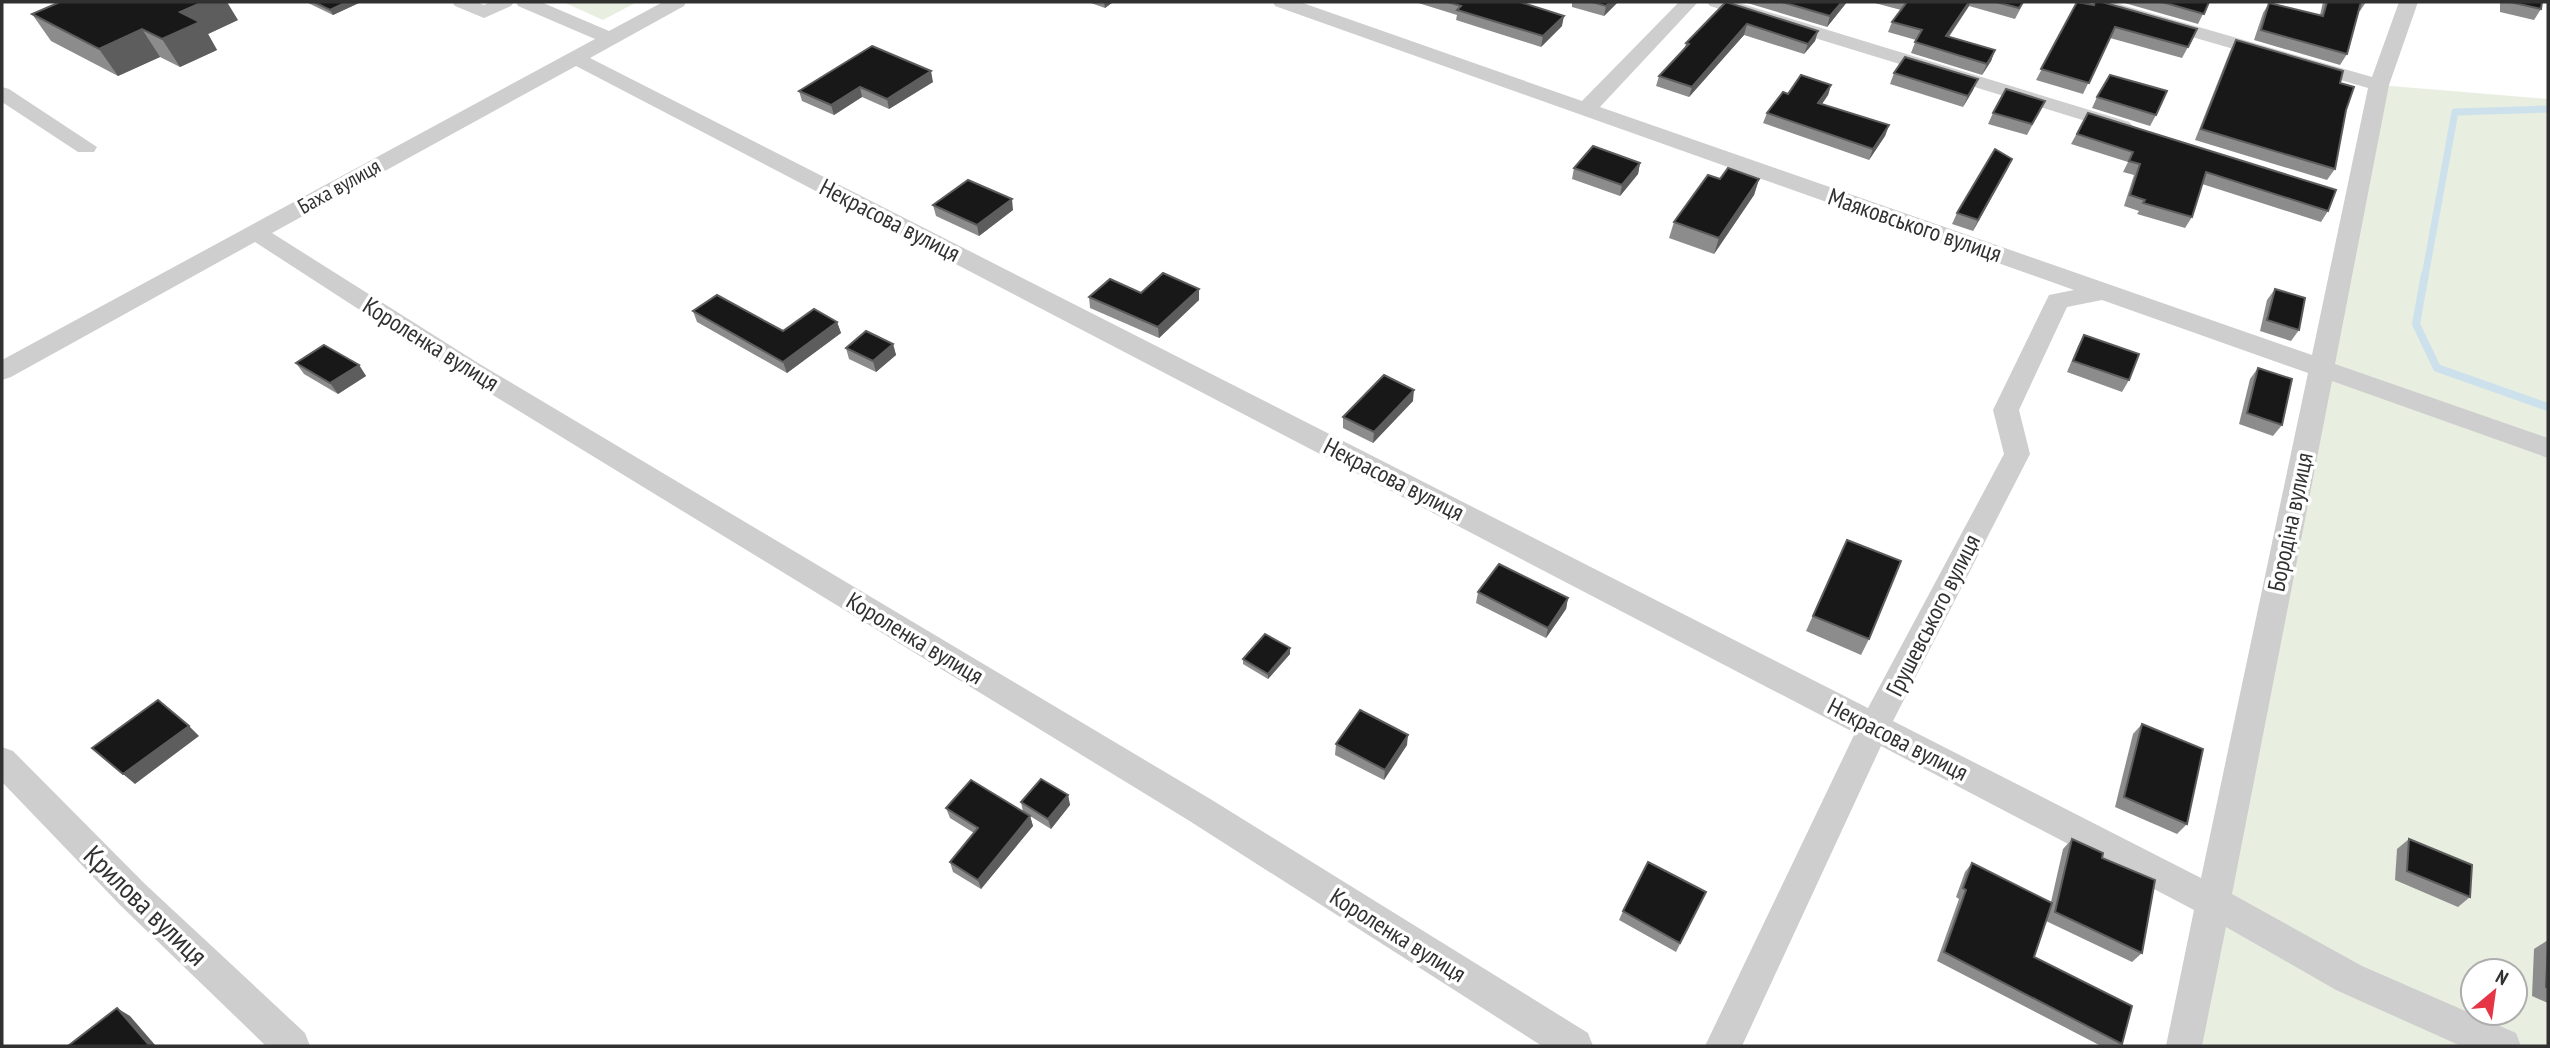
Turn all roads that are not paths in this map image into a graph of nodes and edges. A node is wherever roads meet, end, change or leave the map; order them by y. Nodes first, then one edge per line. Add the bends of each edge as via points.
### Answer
1 (462, 2) edge
2 (504, 2) edge
3 (526, 2) edge
4 (677, 2) edge
5 (1282, 2) edge
6 (1689, 2) edge
7 (1717, 2) edge
8 (2092, 2) edge
9 (2409, 2) edge
10 (609, 38) junction
11 (574, 57) junction
12 (2379, 85) junction
13 (2, 93) edge
14 (1586, 109) junction
15 (2143, 133) edge
16 (86, 147) dead end
17 (2330, 190) edge
18 (2357, 198) junction
19 (255, 232) junction
20 (2105, 292) junction
21 (2322, 370) junction
22 (2, 371) edge
23 (2548, 448) edge
24 (1874, 727) junction
25 (2, 761) edge
26 (2213, 902) junction
27 (292, 1046) edge
28 (1575, 1046) edge
29 (1723, 1046) edge
30 (2185, 1046) edge
31 (2503, 1046) edge

1 - 2 street via 484,12
3 - 10 street
4 - 10 street, Баха вулиця
5 - 14 street, Маяковського вулиця
6 - 14 street
7 - 15 street
8 - 12 street
9 - 12 street, Бородіна вулиця
10 - 11 street, Баха вулиця
11 - 19 street, Баха вулиця
11 - 24 street, Некрасова вулиця
12 - 18 street, Бородіна вулиця
13 - 16 street
14 - 20 street, Маяковського вулиця
17 - 18 street
18 - 21 street, Бородіна вулиця
19 - 22 street, Баха вулиця
19 - 28 street, Короленка вулиця via 469,369 1200,810
20 - 21 street, Маяковського вулиця
20 - 24 street, Грушевського вулиця via 2058,300 2007,410 2017,454
21 - 23 street, Маяковського вулиця
21 - 26 street, Бородіна вулиця
24 - 26 street, Некрасова вулиця
24 - 29 street, Грушевського вулиця
25 - 27 street, Крилова вулиця via 133,895
26 - 30 street, Бородіна вулиця
26 - 31 street, Некрасова вулиця via 2349,978

